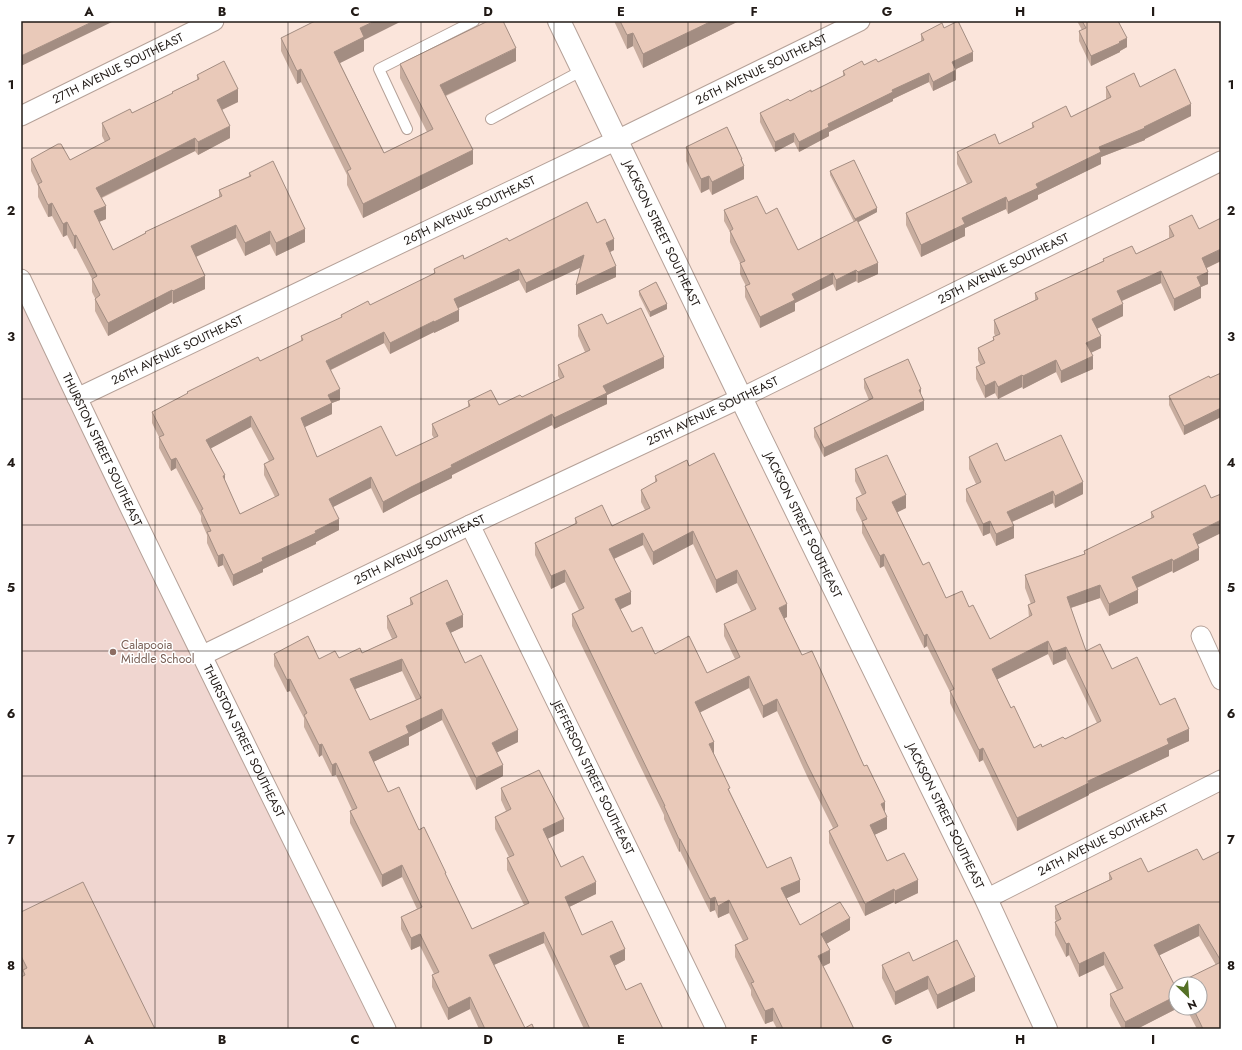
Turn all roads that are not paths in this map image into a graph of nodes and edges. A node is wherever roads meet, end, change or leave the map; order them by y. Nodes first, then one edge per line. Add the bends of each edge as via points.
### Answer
1 (214, 21) edge
2 (474, 21) edge
3 (559, 21) edge
4 (860, 21) edge
5 (583, 70) junction
6 (21, 116) edge
7 (492, 119) dead end
8 (407, 129) dead end
9 (617, 140) junction
10 (1221, 161) edge
11 (21, 279) edge
12 (77, 398) junction
13 (741, 398) junction
14 (470, 525) junction
15 (1201, 636) dead end
16 (201, 656) junction
17 (1221, 680) edge
18 (1221, 780) edge
19 (986, 899) junction
20 (386, 1029) edge
21 (716, 1029) edge
22 (1046, 1029) edge

1 - 6 street, 27TH AVENUE SOUTHEAST
2 - 8 lane via 379,69
3 - 5 street, JACKSON STREET SOUTHEAST
4 - 9 street, 26TH AVENUE SOUTHEAST
5 - 7 lane
5 - 9 street, JACKSON STREET SOUTHEAST
9 - 12 street, 26TH AVENUE SOUTHEAST
9 - 13 street, JACKSON STREET SOUTHEAST
10 - 13 street, 25TH AVENUE SOUTHEAST
11 - 12 street, THURSTON STREET SOUTHEAST
12 - 16 street, THURSTON STREET SOUTHEAST
13 - 14 street, 25TH AVENUE SOUTHEAST
13 - 19 street, JACKSON STREET SOUTHEAST
14 - 16 street, 25TH AVENUE SOUTHEAST
14 - 21 street, JEFFERSON STREET SOUTHEAST
15 - 17 street
16 - 20 street, THURSTON STREET SOUTHEAST
18 - 19 street, 24TH AVENUE SOUTHEAST
19 - 22 street, JACKSON STREET SOUTHEAST

